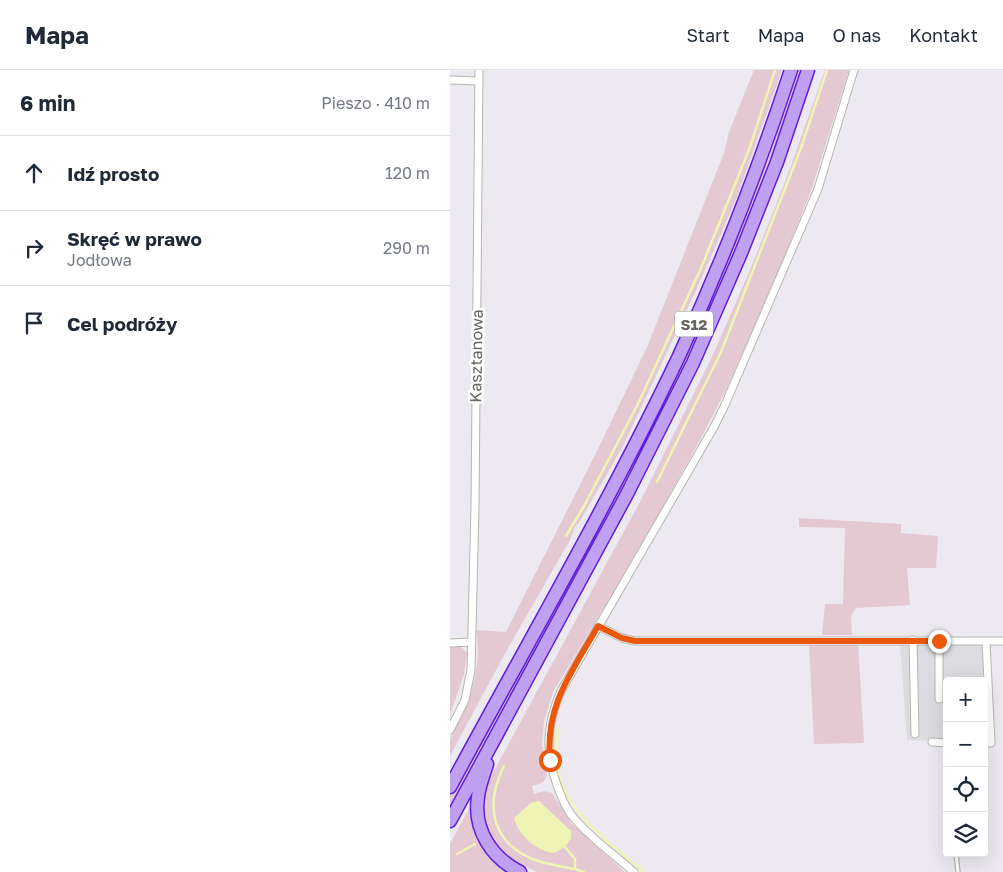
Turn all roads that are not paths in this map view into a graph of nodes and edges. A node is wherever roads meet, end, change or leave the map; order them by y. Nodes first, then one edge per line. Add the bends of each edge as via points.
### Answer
1 (479, 70) edge
2 (791, 70) edge
3 (808, 70) edge
4 (854, 70) edge
5 (450, 80) edge
6 (479, 81) junction
7 (598, 626) junction
8 (913, 640) junction
9 (939, 641) junction
10 (986, 641) junction
11 (1003, 641) edge
12 (472, 642) junction
13 (450, 643) edge
14 (939, 699) dead end
15 (450, 730) edge
16 (915, 734) dead end
17 (494, 740) junction
18 (932, 742) dead end
19 (943, 743) edge
20 (988, 743) edge
21 (450, 785) edge
22 (450, 821) edge
23 (956, 857) edge
24 (520, 872) edge
25 (634, 872) edge
26 (958, 872) edge

1 - 6 street, Kasztanowa
2 - 21 highway, S12 via 742,206 679,356 597,517
3 - 17 highway, S12 via 741,254 693,364
4 - 7 street via 818,189 732,390
5 - 6 street
6 - 12 street, Kasztanowa
7 - 8 street via 635,641
7 - 25 street via 556,703 548,742 550,760 563,802 573,818
8 - 9 street
8 - 16 street
9 - 10 street
9 - 14 street
10 - 11 street
10 - 20 street
12 - 13 street
12 - 15 street, Kasztanowa via 468,690
17 - 22 highway, S12
17 - 24 highway via 478,796 478,819 493,852
18 - 19 street
23 - 26 lane

